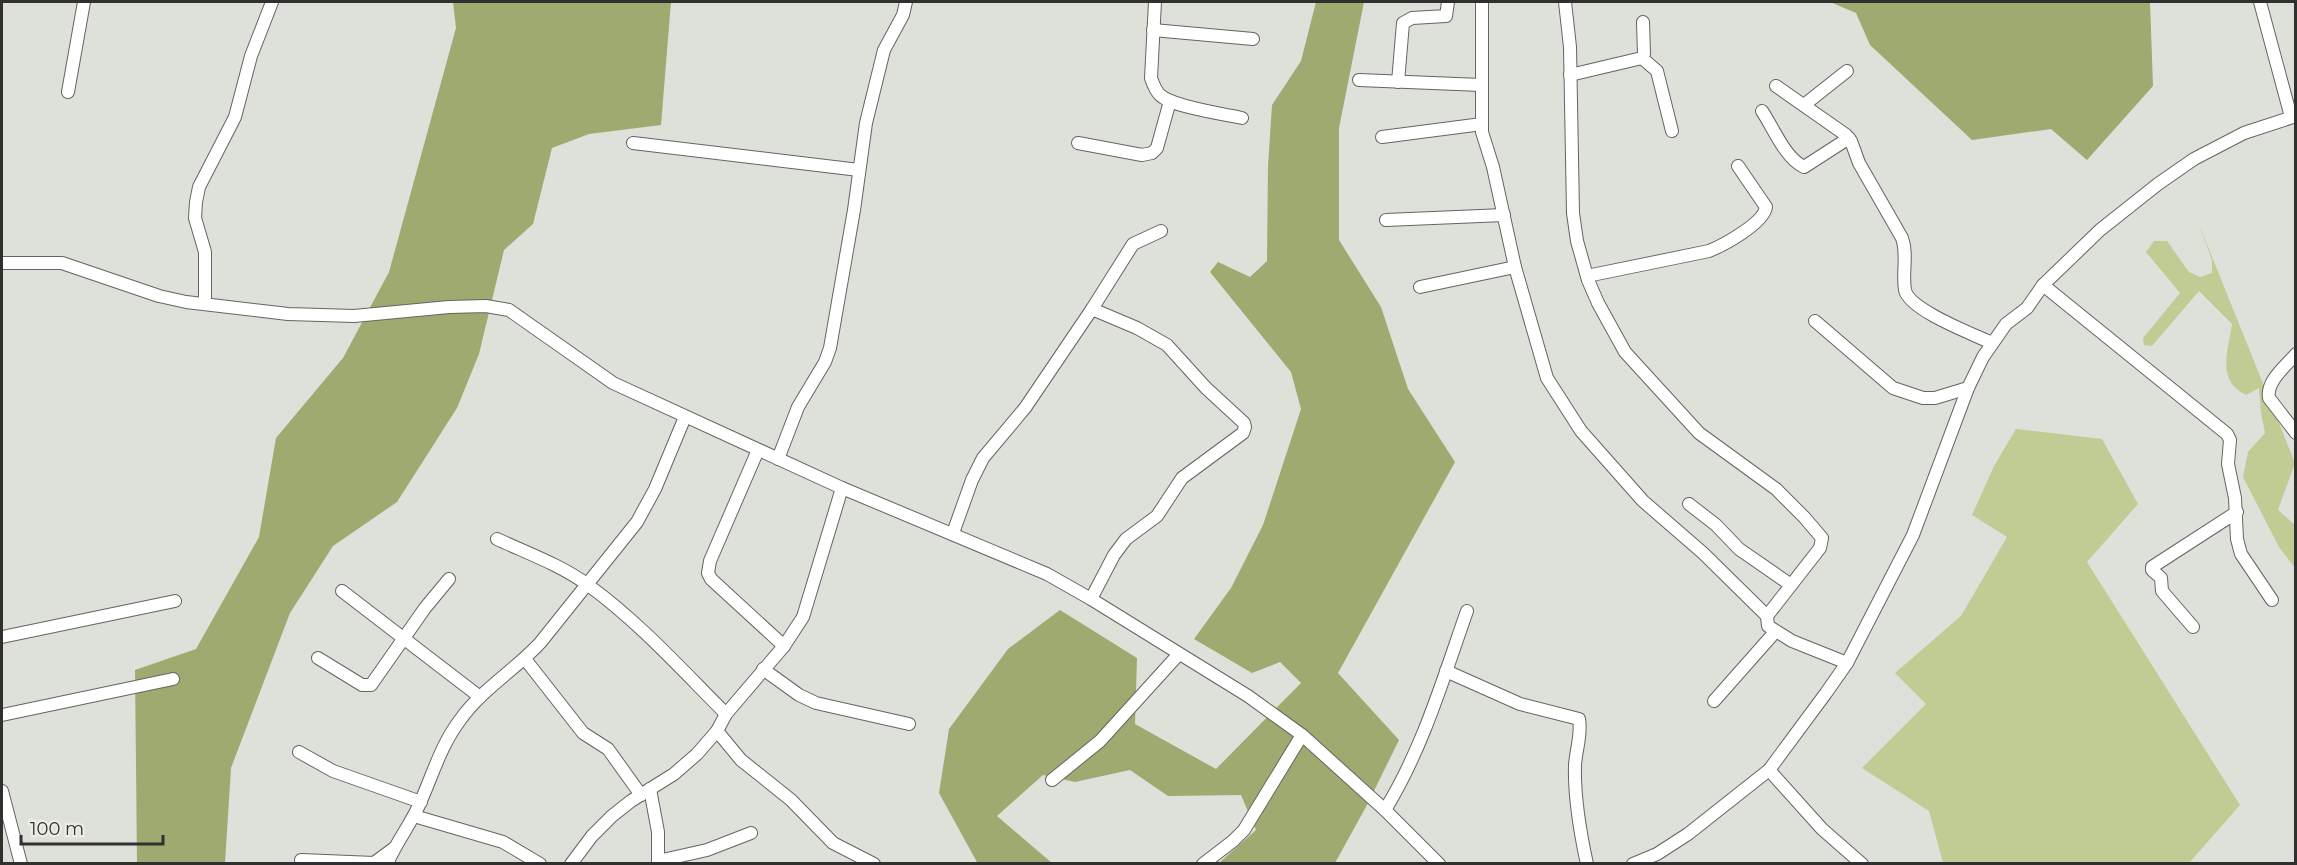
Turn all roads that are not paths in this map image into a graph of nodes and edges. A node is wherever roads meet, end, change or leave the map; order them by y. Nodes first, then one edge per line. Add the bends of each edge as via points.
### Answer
1 (84, 2) edge
2 (272, 2) edge
3 (906, 2) edge
4 (1155, 2) edge
5 (1448, 2) edge
6 (1482, 2) edge
7 (1565, 2) edge
8 (2260, 2) edge
9 (1643, 22) dead end
10 (1153, 30) junction
11 (1253, 39) dead end
12 (1642, 58) junction
13 (1847, 70) dead end
14 (1570, 75) junction
15 (1359, 80) dead end
16 (1398, 82) junction
17 (1481, 85) junction
18 (1776, 86) dead end
19 (68, 93) dead end
20 (1170, 101) junction
21 (1804, 105) junction
22 (1762, 111) dead end
23 (2293, 117) edge
24 (1242, 118) dead end
25 (1482, 124) junction
26 (1672, 131) dead end
27 (1382, 137) dead end
28 (1849, 138) junction
29 (633, 143) dead end
30 (1078, 143) dead end
31 (1738, 166) dead end
32 (859, 170) junction
33 (1504, 215) junction
34 (1386, 220) dead end
35 (1161, 231) dead end
36 (2, 263) edge
37 (1515, 267) junction
38 (1587, 276) junction
39 (2043, 285) junction
40 (1420, 287) dead end
41 (205, 304) junction
42 (1092, 309) junction
43 (1815, 321) dead end
44 (1992, 343) junction
45 (2295, 354) edge
46 (1968, 388) junction
47 (685, 417) junction
48 (2295, 433) edge
49 (758, 450) junction
50 (778, 459) junction
51 (842, 488) junction
52 (1689, 504) dead end
53 (2236, 512) junction
54 (954, 533) junction
55 (497, 539) dead end
56 (449, 579) dead end
57 (586, 584) junction
58 (1791, 585) junction
59 (342, 591) dead end
60 (1091, 599) junction
61 (2272, 600) dead end
62 (174, 601) dead end
63 (1467, 610) dead end
64 (1767, 616) junction
65 (2193, 627) dead end
66 (1775, 632) junction
67 (2, 637) edge
68 (403, 640) junction
69 (784, 646) junction
70 (1178, 655) junction
71 (318, 658) dead end
72 (525, 659) junction
73 (1847, 663) junction
74 (763, 669) junction
75 (1446, 671) junction
76 (173, 680) dead end
77 (480, 697) junction
78 (1714, 701) dead end
79 (726, 714) junction
80 (2, 715) edge
81 (909, 723) dead end
82 (717, 731) junction
83 (1302, 735) junction
84 (299, 752) dead end
85 (1769, 770) junction
86 (1052, 780) dead end
87 (2, 791) edge
88 (646, 792) junction
89 (421, 802) junction
90 (1385, 810) junction
91 (414, 816) junction
92 (5, 818) edge
93 (751, 833) dead end
94 (1842, 847) junction
95 (394, 848) junction
96 (301, 860) dead end
97 (658, 862) edge
98 (21, 864) edge
99 (387, 864) edge
100 (540, 864) edge
101 (572, 864) edge
102 (874, 864) edge
103 (1203, 864) edge
104 (1439, 864) edge
105 (1587, 864) edge
106 (1633, 864) edge
107 (1850, 864) edge
108 (1862, 864) edge

1 - 19 street
2 - 41 street via 251,56 235,117 199,187 195,218 205,252
3 - 32 street via 884,50
4 - 10 street
5 - 16 street via 1446,16 1412,18 1403,23
6 - 17 street
7 - 14 street
8 - 23 street
9 - 12 street
10 - 11 street
10 - 20 street via 1151,78 1154,88
12 - 14 street
12 - 26 street via 1657,71
13 - 21 street
14 - 38 street via 1573,213
15 - 16 street
16 - 17 street
17 - 25 street
18 - 21 street
20 - 24 street
20 - 30 street via 1157,148 1152,153 1142,155
21 - 28 street
22 - 28 street via 1790,155 1804,166
23 - 39 street via 2244,133 2194,159 2100,230
25 - 27 street
25 - 33 street
28 - 44 street via 1858,163 1902,238 1907,296 1942,319
29 - 32 street
31 - 38 street via 1766,207 1753,225 1709,251
32 - 50 street via 830,348 798,407
33 - 34 street
33 - 37 street
35 - 42 street via 1133,244
36 - 41 street via 62,263 133,289
37 - 40 street
37 - 64 street via 1547,378 1581,431 1643,501 1703,552
38 - 58 street via 1609,325 1633,362 1699,433 1776,489 1822,538 1820,548
39 - 44 street
39 - 53 street via 2227,434
41 - 47 street via 336,316 498,307 509,310 613,383
42 - 54 street via 1025,408 983,458
42 - 60 street via 1167,345 1245,427 1243,433 1182,478 1157,516 1126,539
43 - 46 street via 1893,388 1935,398
44 - 46 street
45 - 48 street via 2268,392
46 - 73 street via 1913,535
47 - 49 street
47 - 57 street via 637,522
49 - 50 street
49 - 69 street via 708,573
50 - 51 street
51 - 54 street
51 - 69 street via 803,617
52 - 58 street via 1739,549
53 - 61 street via 2241,554
53 - 65 street via 2152,567 2161,578 2162,591
54 - 60 street via 1047,574
55 - 57 street
56 - 68 street
57 - 72 street
57 - 79 street via 639,627
58 - 64 street
59 - 68 street
60 - 70 street
62 - 67 street
63 - 75 street
64 - 66 street via 1768,626
66 - 73 street
66 - 78 street
68 - 71 street via 371,685 362,685
68 - 77 street
69 - 74 street
70 - 83 street via 1248,696
70 - 86 street via 1100,741
72 - 77 street
72 - 88 street via 583,733 608,749
73 - 85 street
74 - 79 street
74 - 81 street via 816,703
75 - 90 street via 1418,750
75 - 105 street via 1520,704 1579,719 1575,766 1580,832
76 - 80 street
77 - 89 street via 443,746
79 - 82 street
82 - 88 street via 674,774
82 - 102 street via 741,760 791,800 833,843
83 - 90 street
83 - 103 street via 1244,830
84 - 89 street via 333,771
85 - 94 street
85 - 106 street via 1688,834
87 - 92 street
88 - 97 street via 658,831
88 - 101 street via 612,816
89 - 91 street
90 - 104 street
91 - 95 street
91 - 100 street via 503,842
92 - 98 street
93 - 97 street via 707,850
94 - 107 street
94 - 108 street
95 - 96 street via 374,863
95 - 99 street

